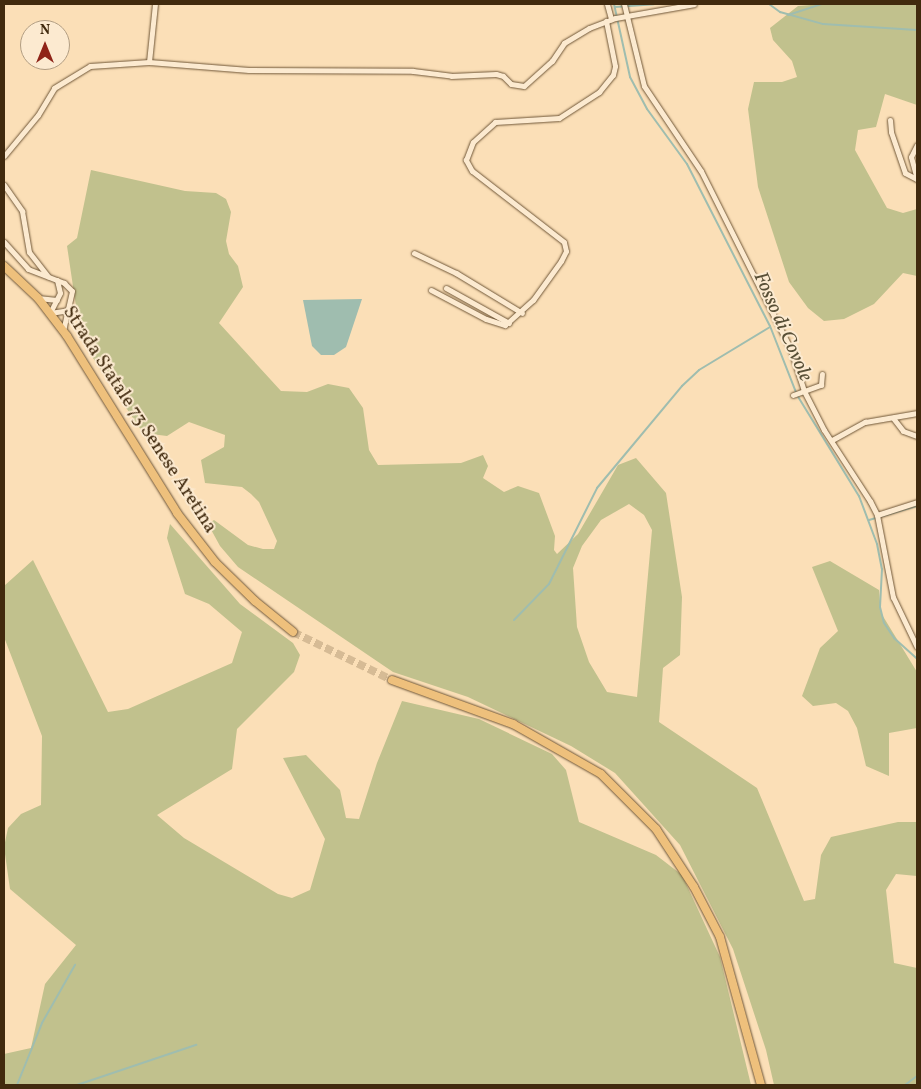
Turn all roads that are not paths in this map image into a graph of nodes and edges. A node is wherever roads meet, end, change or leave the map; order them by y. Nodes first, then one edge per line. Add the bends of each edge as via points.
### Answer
1 (156, 4) edge
2 (607, 4) edge
3 (624, 4) edge
4 (694, 4) edge
5 (626, 14) junction
6 (611, 19) junction
7 (149, 62) junction
8 (890, 120) dead end
9 (917, 145) edge
10 (4, 156) edge
11 (917, 179) edge
12 (4, 184) edge
13 (4, 242) edge
14 (414, 253) dead end
15 (4, 266) edge
16 (48, 276) junction
17 (57, 280) junction
18 (446, 288) dead end
19 (431, 290) dead end
20 (38, 298) junction
21 (57, 300) junction
22 (68, 310) junction
23 (522, 313) junction
24 (50, 314) junction
25 (509, 323) junction
26 (64, 332) junction
27 (822, 374) dead end
28 (802, 392) junction
29 (793, 395) dead end
30 (917, 413) edge
31 (894, 418) junction
32 (917, 436) edge
33 (832, 440) junction
34 (917, 502) edge
35 (877, 515) junction
36 (293, 632) tunnel mouth
37 (917, 646) edge
38 (392, 680) tunnel mouth
39 (761, 1085) edge

1 - 7 street
2 - 6 street
3 - 5 street
4 - 5 street
5 - 6 street
5 - 28 street via 644,86 701,171 791,350
6 - 7 street via 564,43 552,61 524,86 511,84 496,74 451,76 413,71 249,70
6 - 23 street via 614,75 599,92 559,118 495,122 473,142 468,152 466,160 472,171 564,242 566,251 562,262
7 - 10 street via 90,66 68,78 54,88 38,115
8 - 11 street via 905,173
9 - 11 street via 911,157
12 - 16 street via 22,211 29,252
13 - 16 street via 28,269
14 - 23 street via 456,273
15 - 20 main road, Strada Statale 73 Senese Aretina
16 - 17 street
17 - 21 street via 60,287
17 - 22 street via 72,291
18 - 25 street
19 - 25 street via 486,319 505,325
20 - 21 street
20 - 24 main road, Strada Statale 73 Senese Aretina
21 - 24 street
22 - 24 street
22 - 26 street
23 - 25 street
24 - 26 main road, Strada Statale 73 Senese Aretina
26 - 36 main road, Strada Statale 73 Senese Aretina via 177,513 215,562 255,602
27 - 28 street via 821,385
28 - 29 street
28 - 33 street
30 - 31 street
31 - 32 street via 903,431
31 - 33 street via 865,422
33 - 35 street via 865,490
34 - 35 street
35 - 37 street via 895,604
38 - 39 main road via 513,724 600,774 656,829 694,887 720,937

